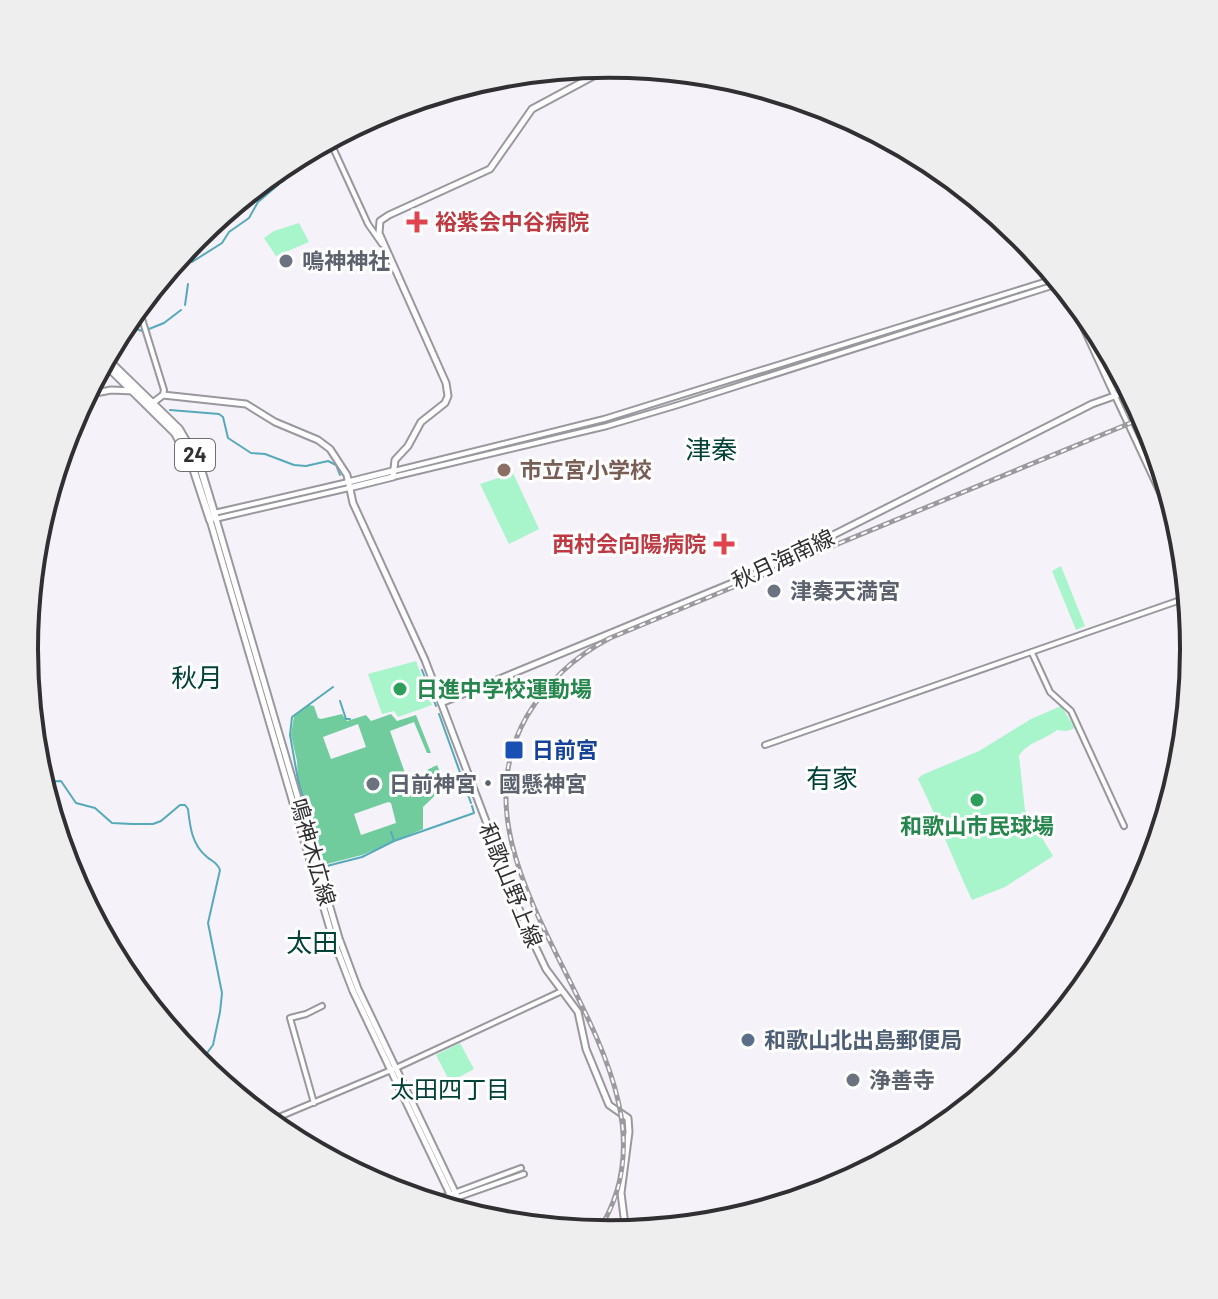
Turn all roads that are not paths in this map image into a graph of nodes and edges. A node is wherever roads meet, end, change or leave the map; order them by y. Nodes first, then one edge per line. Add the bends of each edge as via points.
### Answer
1 (588, 79) edge
2 (334, 149) edge
3 (382, 218) junction
4 (368, 224) junction
5 (386, 250) junction
6 (1045, 282) edge
7 (1049, 287) edge
8 (143, 320) edge
9 (1098, 355) edge
10 (112, 367) edge
11 (1110, 376) edge
12 (136, 390) junction
13 (99, 392) edge
14 (163, 395) junction
15 (1118, 395) junction
16 (151, 404) junction
17 (1141, 442) edge
18 (1151, 470) edge
19 (392, 474) junction
20 (348, 485) junction
21 (212, 516) junction
22 (1178, 601) edge
23 (1032, 653) junction
24 (441, 703) junction
25 (765, 745) dead end
26 (1124, 826) dead end
27 (562, 991) junction
28 (322, 1006) dead end
29 (394, 1069) junction
30 (314, 1103) junction
31 (281, 1116) edge
32 (522, 1171) dead end
33 (454, 1196) junction
34 (449, 1197) edge
35 (450, 1198) edge
36 (455, 1199) edge
37 (456, 1200) edge
38 (624, 1220) edge

1 - 3 main road via 532,109 490,169
2 - 4 street
3 - 4 street
3 - 5 main road via 377,228
4 - 5 street
5 - 19 main road via 448,396 423,418 395,460
6 - 19 street via 604,419
7 - 19 street via 607,426
8 - 14 street
9 - 15 main road
10 - 12 highway, 24
11 - 15 main road
12 - 13 main road
12 - 16 highway, 24
14 - 16 main road
14 - 20 main road, 和歌山野上線 via 246,404 325,444 347,475
15 - 17 street
15 - 18 street
15 - 24 main road, 秋月海南線 via 764,570
16 - 21 highway, 24 via 191,447
19 - 20 main road
20 - 21 street
20 - 24 main road, 和歌山野上線
21 - 29 main road, 鳴神木広線 via 339,938
22 - 23 street
23 - 25 street
23 - 26 street via 1050,692 1071,711
24 - 27 main road, 和歌山野上線 via 526,927
27 - 29 street
27 - 38 main road, 和歌山野上線 via 581,1017 586,1049 609,1105 629,1122 621,1193
28 - 30 street via 290,1018
29 - 30 street
29 - 33 main road, 鳴神木広線
30 - 31 street
32 - 33 street
33 - 34 street
33 - 35 street
33 - 36 main road, 鳴神木広線
33 - 37 main road, 鳴神木広線

